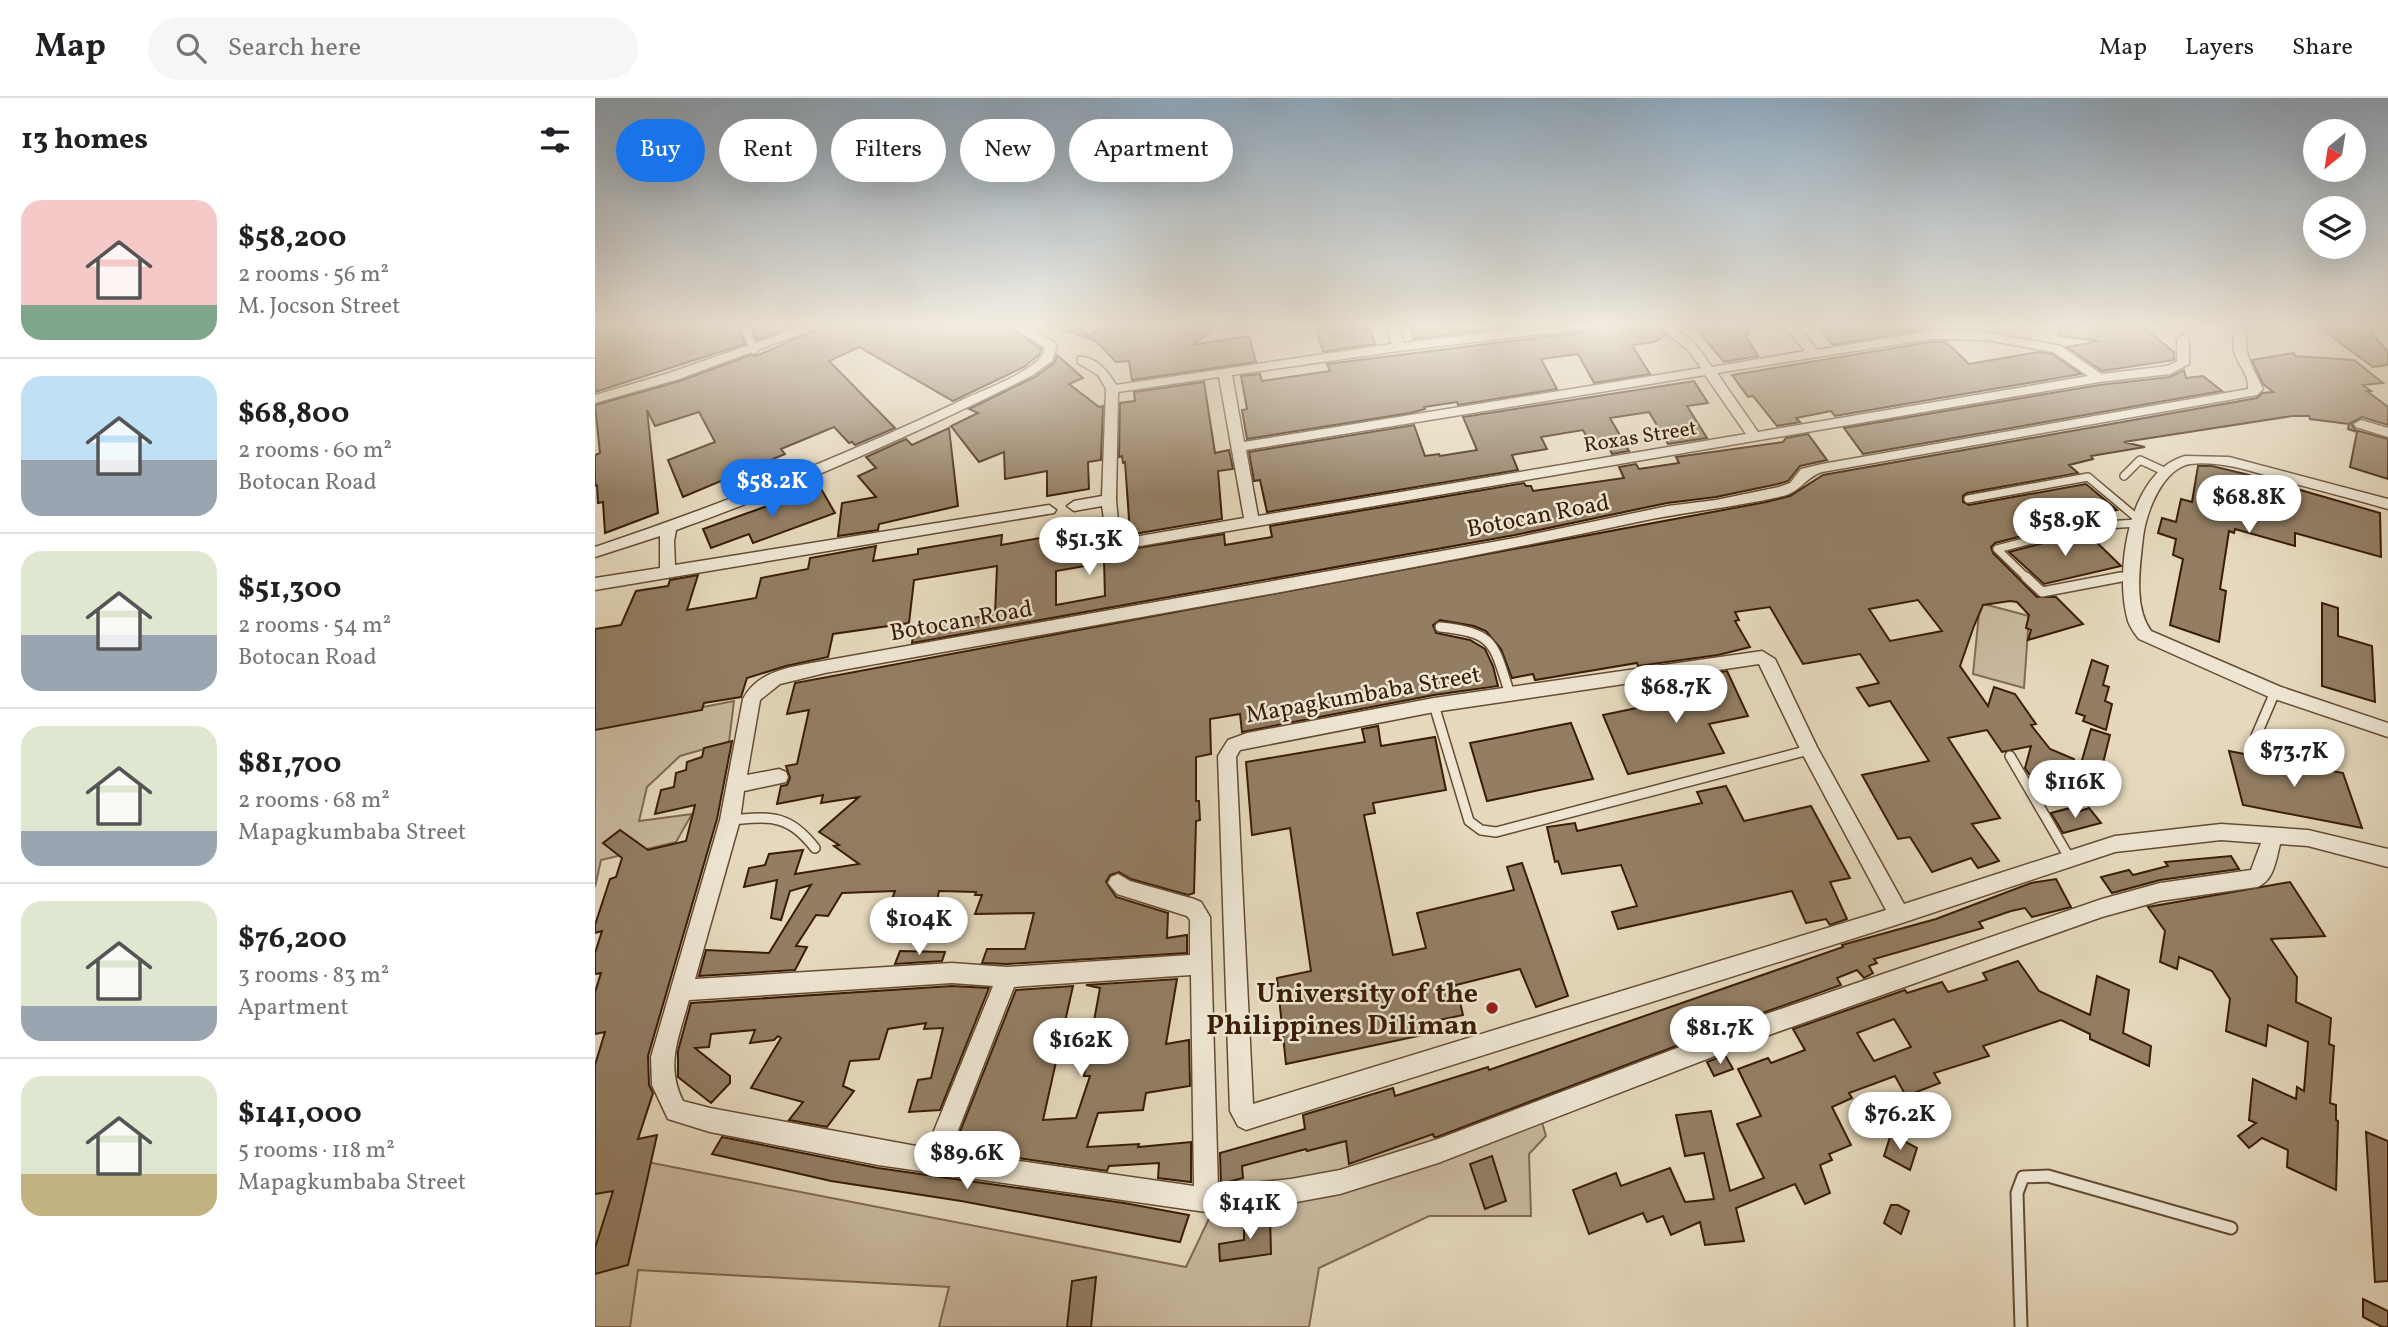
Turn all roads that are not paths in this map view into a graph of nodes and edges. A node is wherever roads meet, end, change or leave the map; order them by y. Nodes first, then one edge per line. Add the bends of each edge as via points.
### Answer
1 (649, 382) edge
2 (1008, 382) edge
3 (1108, 382) edge
4 (1159, 382) edge
5 (1227, 382) edge
6 (1632, 382) edge
7 (1716, 382) edge
8 (2074, 382) edge
9 (2255, 382) edge
10 (1112, 389) junction
11 (595, 399) edge
12 (2361, 424) dead end
13 (2388, 433) edge
14 (1756, 438) junction
15 (1240, 447) junction
16 (2166, 472) junction
17 (2124, 476) dead end
18 (1968, 499) dead end
19 (1109, 500) junction
20 (2388, 504) edge
21 (1074, 506) dead end
22 (1049, 510) dead end
23 (1252, 521) junction
24 (2139, 521) junction
25 (669, 528) junction
26 (595, 552) edge
27 (668, 572) junction
28 (2131, 575) junction
29 (595, 584) edge
30 (1440, 627) dead end
31 (2275, 692) junction
32 (1510, 694) junction
33 (1434, 705) junction
34 (2388, 730) edge
35 (2256, 736) dead end
36 (1809, 750) junction
37 (2010, 755) dead end
38 (779, 777) dead end
39 (738, 785) junction
40 (730, 820) junction
41 (2273, 836) junction
42 (815, 848) dead end
43 (2388, 858) edge
44 (2070, 859) junction
45 (1118, 883) dead end
46 (1899, 915) junction
47 (1202, 964) junction
48 (1007, 977) junction
49 (683, 990) junction
50 (934, 1161) junction
51 (1206, 1200) junction
52 (2231, 1228) dead end
53 (2021, 1327) edge

1 - 11 street
2 - 25 street via 876,447
3 - 10 street
4 - 10 street
5 - 15 street
6 - 15 street
7 - 14 street
8 - 14 street, Roxas Street
9 - 39 street, Botocan Road via 2257,388 2252,392 1822,468 1806,472 1783,491 1716,505 825,667 769,681 756,692
10 - 19 street
12 - 13 street
14 - 23 street, Roxas Street
15 - 23 street
16 - 17 lane via 2140,460
16 - 20 street via 2185,460 2229,461
16 - 24 street via 2145,500
18 - 24 lane via 2083,476
19 - 21 street
19 - 23 street, Roxas Street via 1112,534 1134,542
22 - 27 street
24 - 28 street
24 - 28 lane via 2086,526 1997,548 2042,592
25 - 26 street
25 - 27 street
27 - 29 street
28 - 31 street via 2136,622 2145,635
30 - 32 lane via 1484,634 1492,642
31 - 34 street
31 - 35 lane
32 - 33 street, Mapagkumbaba Street
32 - 36 street, Mapagkumbaba Street via 1762,657 1769,663
33 - 36 lane via 1469,821 1481,830 1496,832
33 - 46 street, Mapagkumbaba Street via 1247,740 1234,745 1227,756 1243,1111 1247,1118
36 - 46 street, Mapagkumbaba Street
37 - 44 lane
38 - 39 street
39 - 40 street
40 - 42 lane via 793,822
40 - 49 street
41 - 43 street, Mapagkumbaba Street via 2308,838
41 - 44 street, Mapagkumbaba Street via 2221,832 2142,839
41 - 51 street via 2257,878 2160,891 2102,908 1769,1024 1438,1150 1340,1182
44 - 46 street, Mapagkumbaba Street
45 - 47 street via 1194,909 1200,917
47 - 48 street
47 - 51 street
48 - 49 street via 952,973
48 - 50 street
49 - 50 street via 662,1057 663,1085 676,1111
50 - 51 street
52 - 53 lane via 2048,1176 2023,1177 2017,1193

